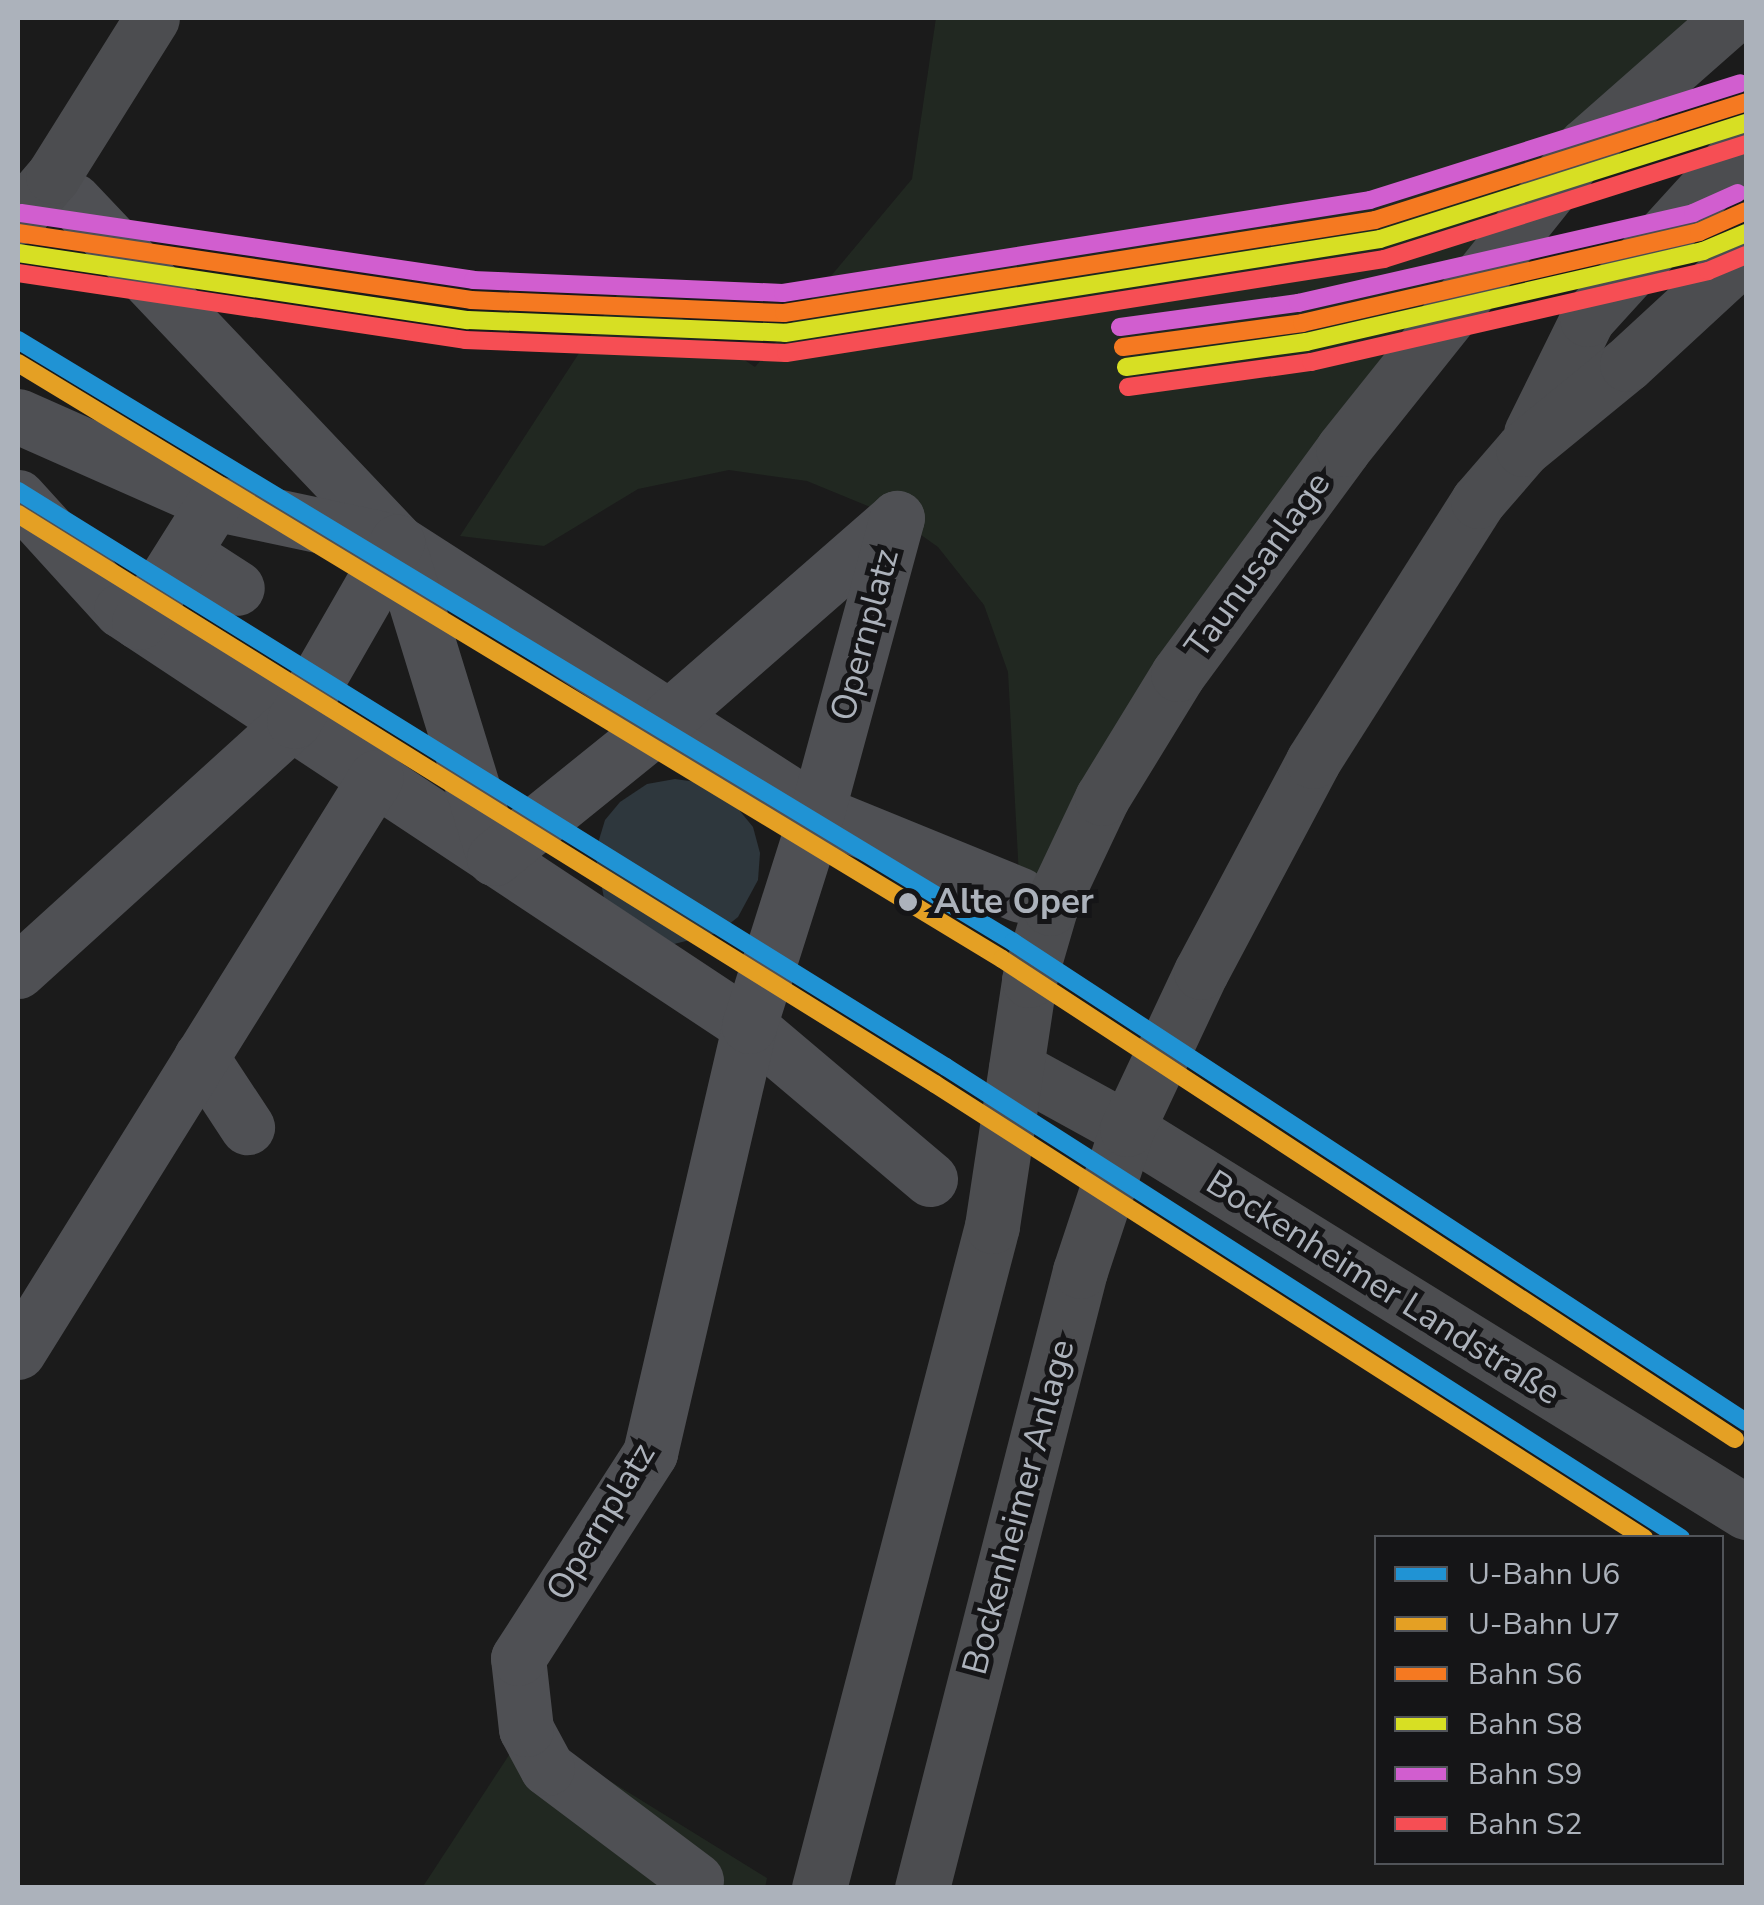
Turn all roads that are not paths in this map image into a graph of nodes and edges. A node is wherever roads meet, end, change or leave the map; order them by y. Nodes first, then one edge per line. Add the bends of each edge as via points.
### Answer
1 (152, 18) edge
2 (1730, 18) edge
3 (1746, 144) edge
4 (73, 200) dead end
5 (18, 217) edge
6 (1746, 254) edge
7 (18, 416) edge
8 (1523, 449) junction
9 (18, 497) edge
10 (214, 504) junction
11 (398, 542) junction
12 (139, 622) junction
13 (670, 716) junction
14 (294, 721) junction
15 (376, 776) junction
16 (817, 812) junction
17 (494, 858) junction
18 (1020, 894) dead end
19 (18, 971) edge
20 (749, 1026) junction
21 (202, 1056) junction
22 (1016, 1068) junction
23 (246, 1128) dead end
24 (1128, 1130) junction
25 (930, 1179) dead end
26 (18, 1352) edge
27 (1743, 1503) edge
28 (696, 1880) dead end
29 (819, 1888) edge
30 (922, 1888) edge

1 - 5 main road via 53,176
2 - 22 main road, Taunusanlage via 1586,144 1343,449 1178,674 1102,798 1050,908 1029,980
3 - 8 main road via 1587,319
4 - 11 street
6 - 8 main road
7 - 10 street
8 - 24 main road via 1478,501 1312,762 1201,972
9 - 12 street
10 - 11 street
10 - 12 street via 224,579
11 - 13 street
11 - 14 street
11 - 17 street
12 - 14 street
13 - 16 street
13 - 16 street, Opernplatz via 897,518
13 - 17 street, Opernplatz
14 - 15 street
14 - 19 street
15 - 17 street
15 - 21 street
16 - 18 street
16 - 20 street, Opernplatz
17 - 20 street
20 - 25 street
20 - 28 street, Opernplatz via 650,1453 518,1658 526,1729 547,1768
21 - 23 street
21 - 26 street
22 - 24 main road, Bockenheimer Landstraße
22 - 29 main road, Taunusanlage via 992,1226
24 - 27 main road, Bockenheimer Landstraße
24 - 30 main road, Bockenheimer Anlage via 1080,1271

